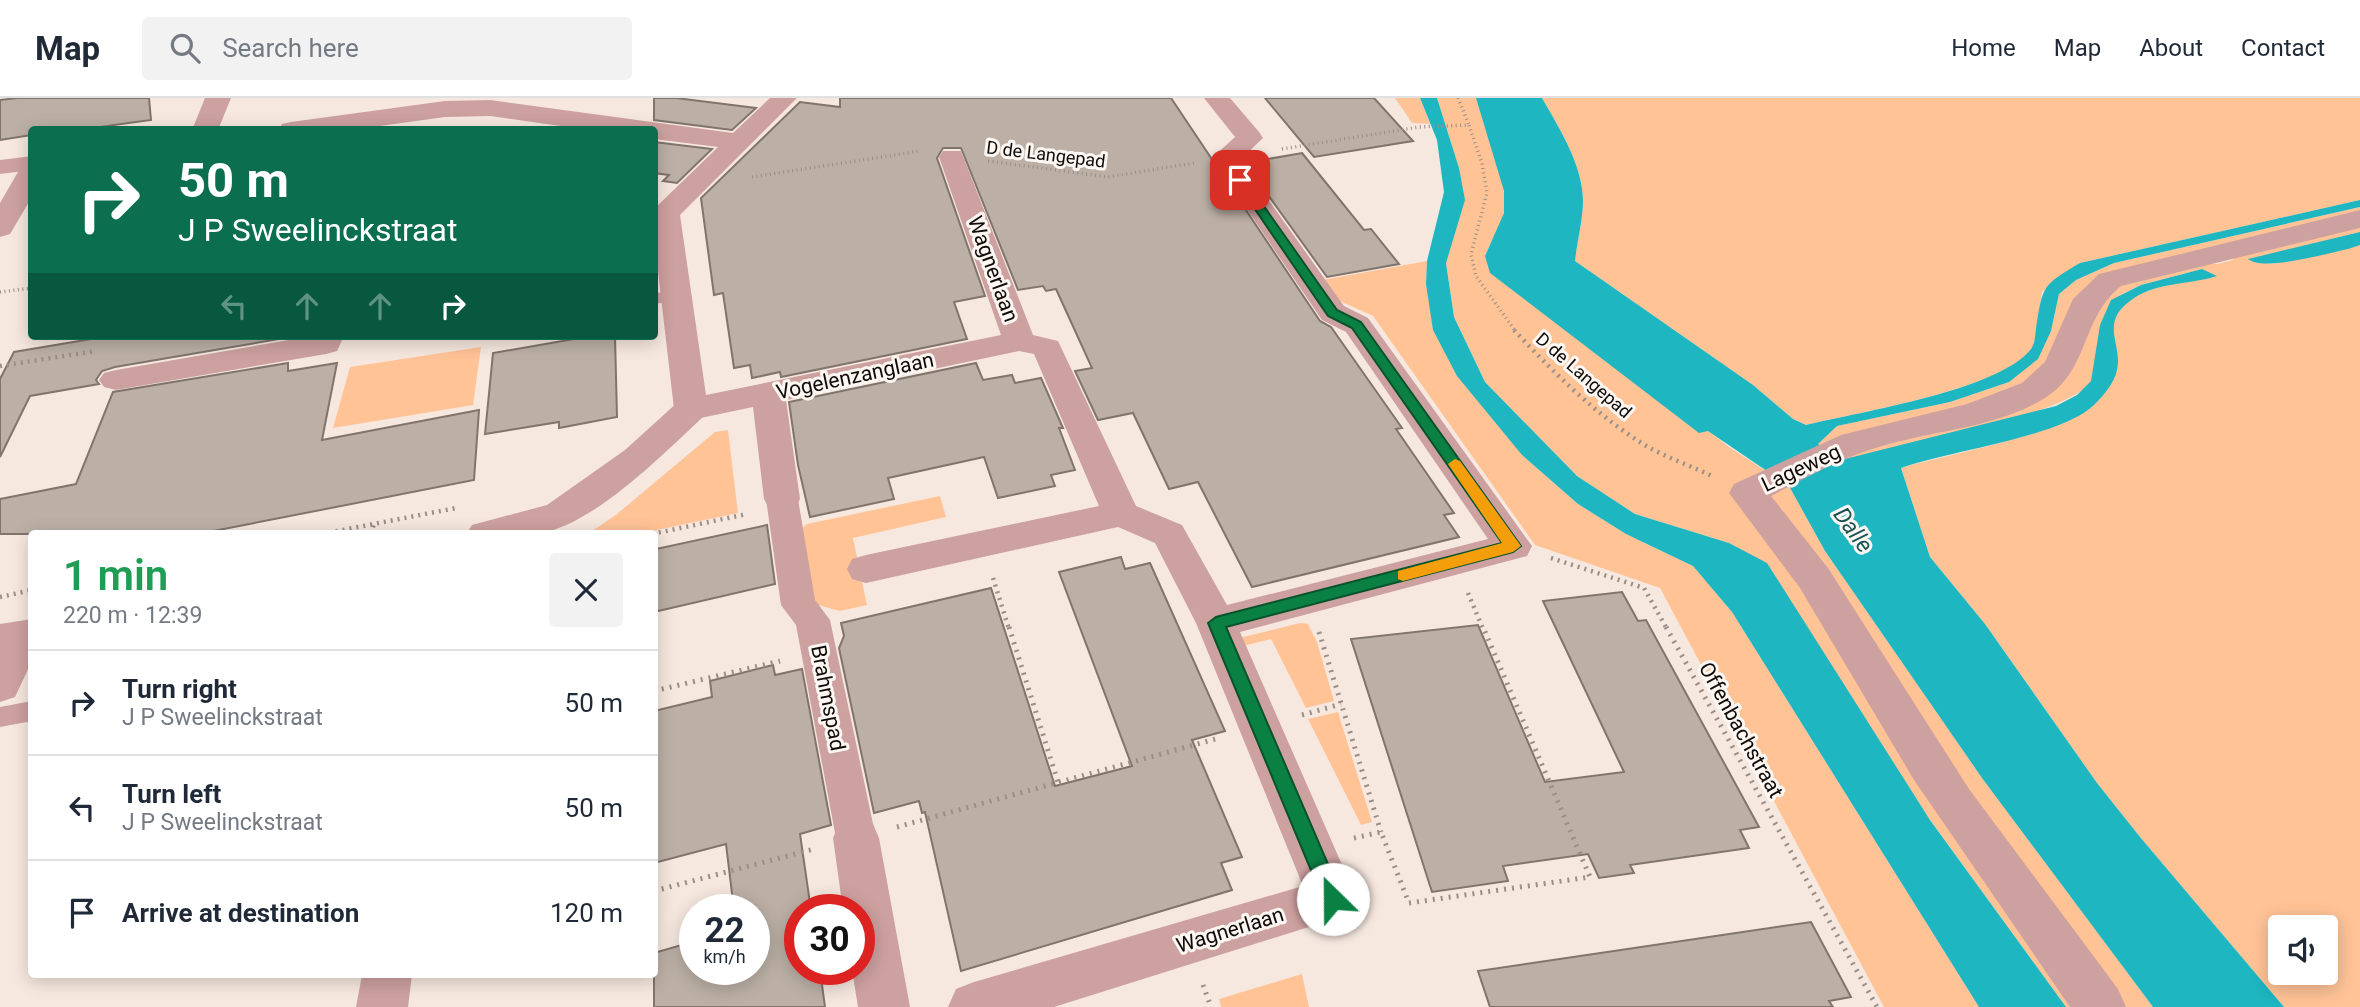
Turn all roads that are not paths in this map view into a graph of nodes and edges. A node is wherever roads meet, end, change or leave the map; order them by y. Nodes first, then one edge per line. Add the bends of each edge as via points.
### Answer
1 (218, 98) edge
2 (784, 98) edge
3 (1217, 98) edge
4 (491, 103) edge
5 (442, 120) edge
6 (207, 126) edge
7 (351, 126) edge
8 (623, 126) edge
9 (658, 132) edge
10 (738, 142) junction
11 (952, 157) road end
12 (28, 164) edge
13 (0, 167) edge
14 (28, 178) edge
15 (2360, 219) edge
16 (0, 228) edge
17 (665, 297) edge
18 (327, 340) edge
19 (1018, 341) junction
20 (116, 380) road end
21 (768, 394) junction
22 (691, 409) junction
23 (783, 503) joint
24 (1121, 514) junction
25 (474, 520) edge
26 (866, 569) dead end
27 (1216, 623) junction
28 (18, 636) edge
29 (0, 685) edge
30 (28, 712) edge
31 (0, 717) edge
32 (856, 838) joint
33 (387, 978) edge
34 (382, 1007) edge
35 (884, 1007) edge
36 (974, 1007) edge
37 (2100, 1007) edge

1 - 6 street
2 - 10 street
3 - 27 street via 1250,138 1225,158 1333,313 1357,325 1513,546
4 - 5 street
4 - 8 street
5 - 7 street
9 - 10 street
10 - 17 street via 666,213
11 - 19 street, Wagnerlaan
12 - 13 street
14 - 16 street
15 - 37 street, Lageweg via 2110,280 2083,303 2056,373 2034,390 1999,405 1833,450 1747,494 1777,523 1908,734
17 - 22 street
18 - 20 street via 326,344
19 - 21 street, Vogelenzanglaan
19 - 24 street, Wagnerlaan via 1047,348
21 - 22 street, Vogelenzanglaan
21 - 23 street, Brahmspad
22 - 25 street via 638,458 559,515
23 - 32 street, Brahmspad via 798,605 813,620
24 - 26 street
24 - 27 street, Wagnerlaan via 1169,534
27 - 36 street, Wagnerlaan via 1333,899
28 - 29 street
30 - 31 lane
32 - 35 street, Brahmspad
33 - 34 street

